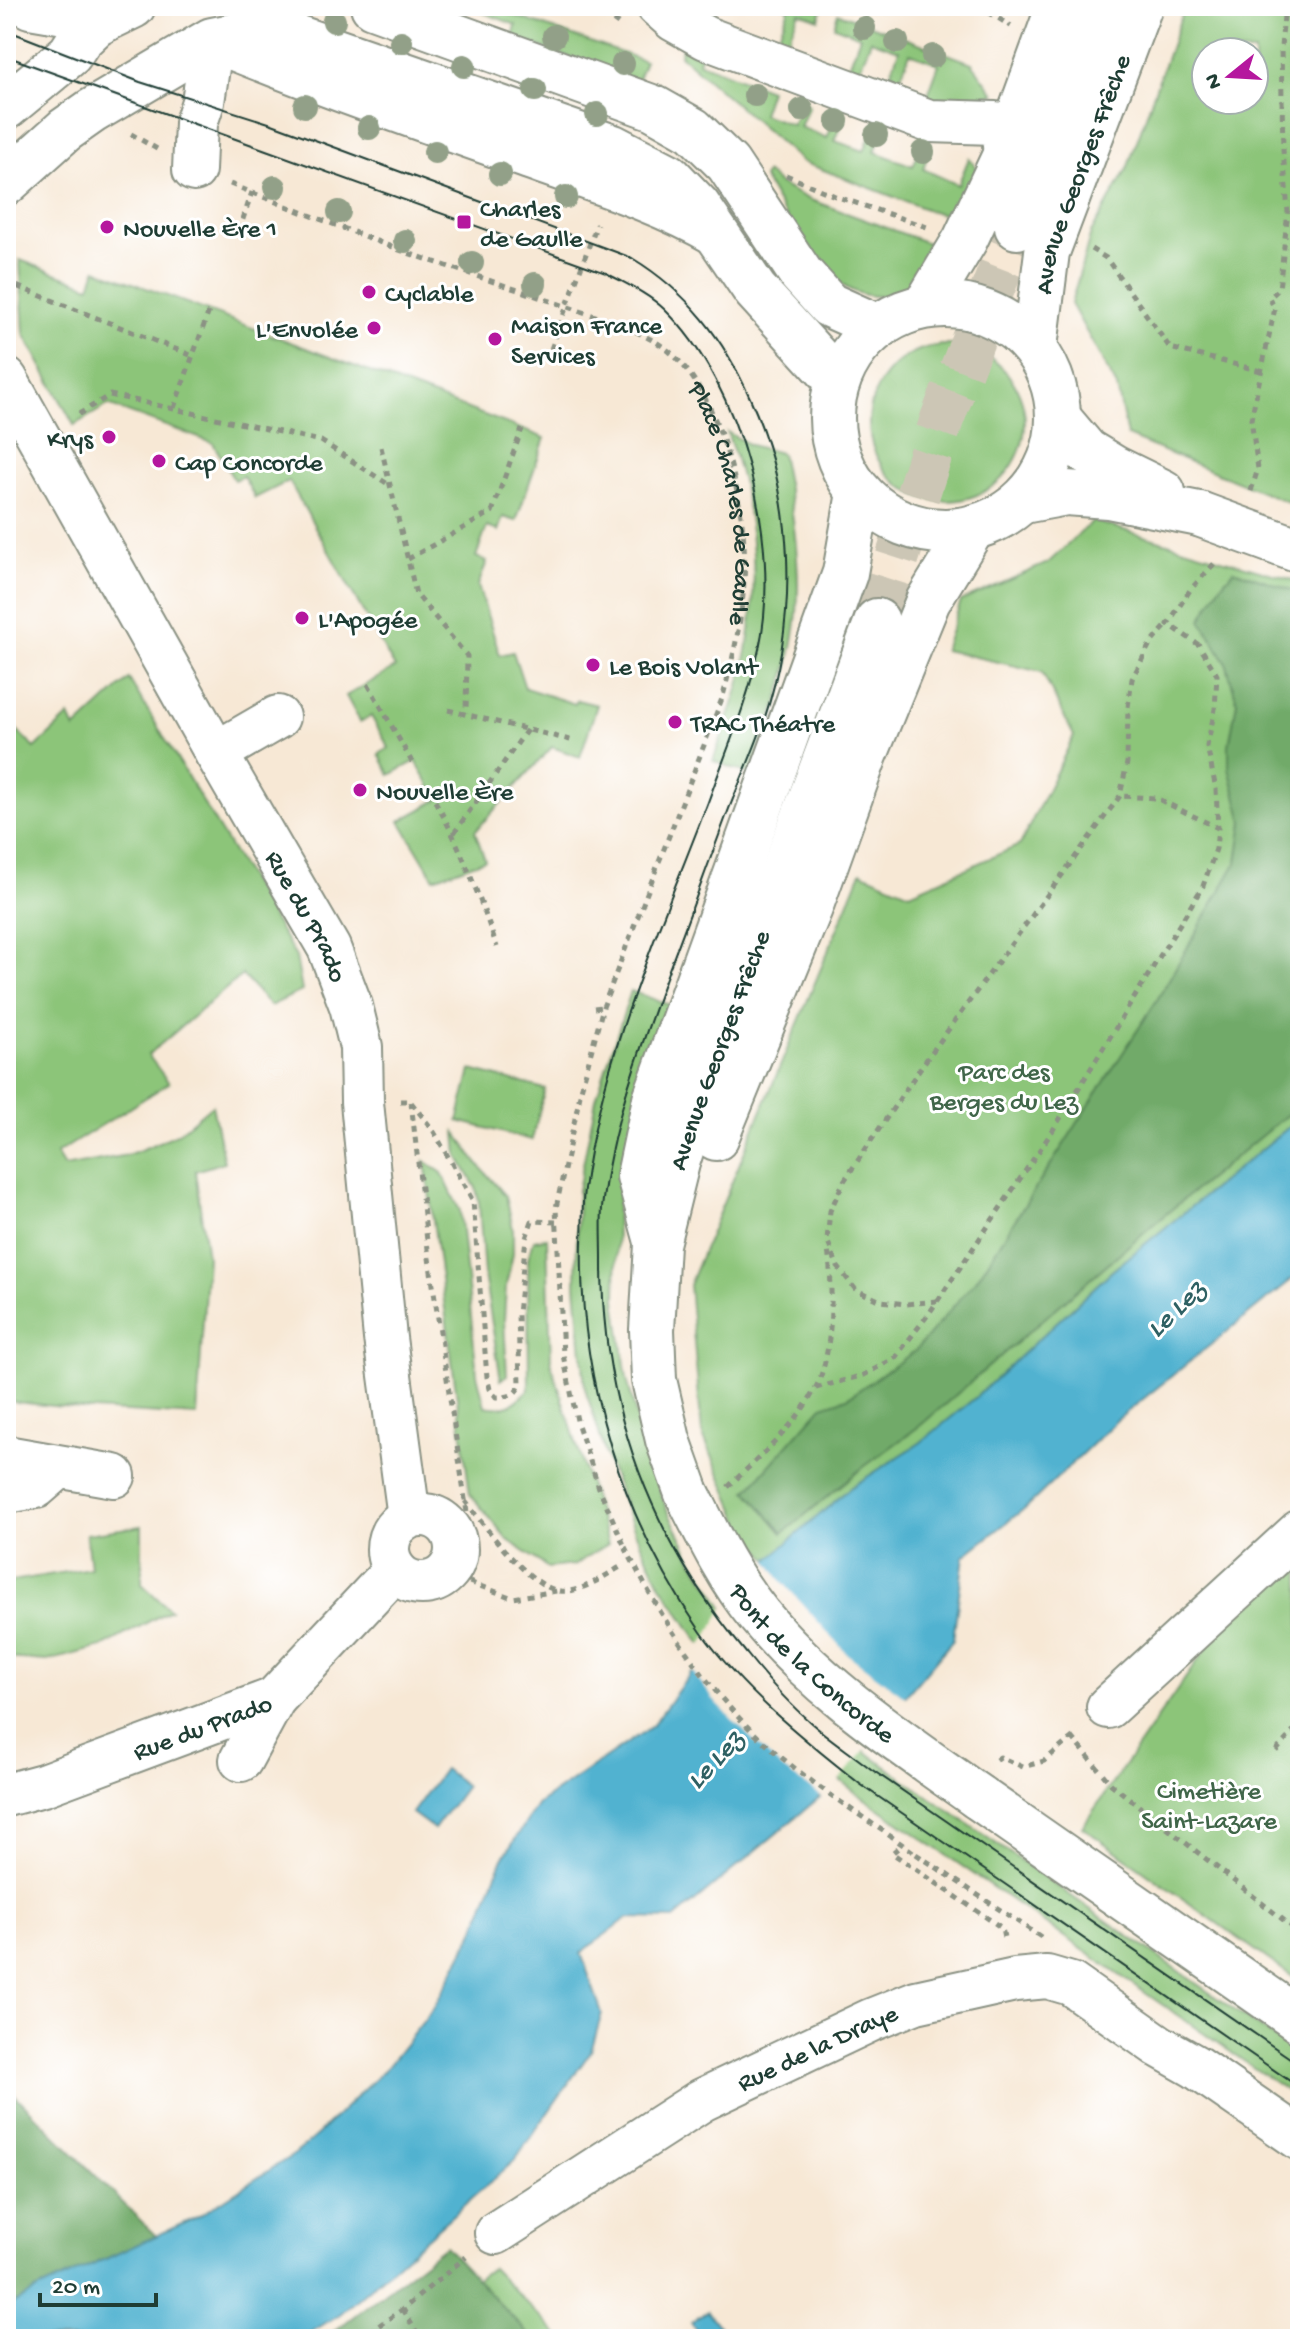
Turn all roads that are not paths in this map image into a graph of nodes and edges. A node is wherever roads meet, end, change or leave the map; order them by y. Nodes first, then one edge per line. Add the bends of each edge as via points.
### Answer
1 (30, 6) edge
2 (1059, 6) edge
3 (1101, 6) edge
4 (1140, 6) edge
5 (392, 9) edge
6 (115, 15) edge
7 (646, 22) edge
8 (212, 40) junction
9 (6, 107) edge
10 (1005, 155) junction
11 (194, 170) road end
12 (6, 183) edge
13 (1017, 227) tunnel mouth
14 (926, 305) junction
15 (876, 326) junction
16 (1035, 347) junction
17 (6, 379) edge
18 (837, 380) junction
19 (1059, 419) junction
20 (859, 493) junction
21 (1023, 501) junction
22 (1199, 514) junction
23 (972, 529) junction
24 (1300, 551) edge
25 (278, 717) dead end
26 (216, 753) junction
27 (657, 1244) junction
28 (6, 1457) edge
29 (58, 1468) junction
30 (114, 1476) dead end
31 (6, 1492) edge
32 (706, 1492) joint
33 (409, 1517) junction
34 (1300, 1531) edge
35 (395, 1570) junction
36 (274, 1699) junction
37 (1108, 1707) road end
38 (241, 1760) dead end
39 (6, 1795) edge
40 (1300, 2021) edge
41 (1300, 2139) edge
42 (496, 2233) road end

1 - 6 main road
2 - 10 main road
3 - 13 main road, Avenue Georges Frêche
4 - 16 main road, Avenue Georges Frêche via 1047,252
5 - 15 main road via 654,108 693,130 728,164 801,274 829,305
6 - 9 main road via 79,40 70,54
7 - 10 street via 674,20 706,38 929,121 995,123
8 - 11 street via 196,123
8 - 12 main road via 92,111
8 - 18 main road via 284,33 613,147 669,176 698,206 755,290
10 - 14 main road via 965,240
14 - 15 main road
14 - 16 main road via 957,304 986,311
15 - 18 main road via 853,350
16 - 19 main road via 1053,381
17 - 26 street, Rue du Prado via 91,493
18 - 20 main road via 833,440
19 - 21 main road via 1042,478
19 - 22 main road via 1086,451
20 - 23 main road via 883,514 910,527
20 - 27 main road via 845,573 655,1099 639,1176
21 - 22 main road via 1066,493 1108,496
21 - 23 main road via 999,519
22 - 24 main road, bridge
23 - 27 main road, Avenue Georges Frêche via 928,601 897,625 695,1107
25 - 26 street
26 - 33 street, Rue du Prado via 329,948 351,1006 361,1047 385,1338
27 - 32 main road, Avenue Georges Frêche via 654,1380 668,1440
28 - 29 street
29 - 30 street
29 - 31 street via 36,1487
32 - 40 main road, Pont de la Concorde, bridge via 721,1561 759,1615 819,1677 880,1727 986,1779
33 - 35 street via 389,1540
33 - 35 street via 432,1516 451,1530 457,1578 414,1583
34 - 37 street
35 - 36 street, Rue du Prado
36 - 38 street
36 - 39 street, Rue du Prado
41 - 42 street, Rue de la Draye via 1071,1984 1047,1977 1015,1980 916,2002 702,2100

